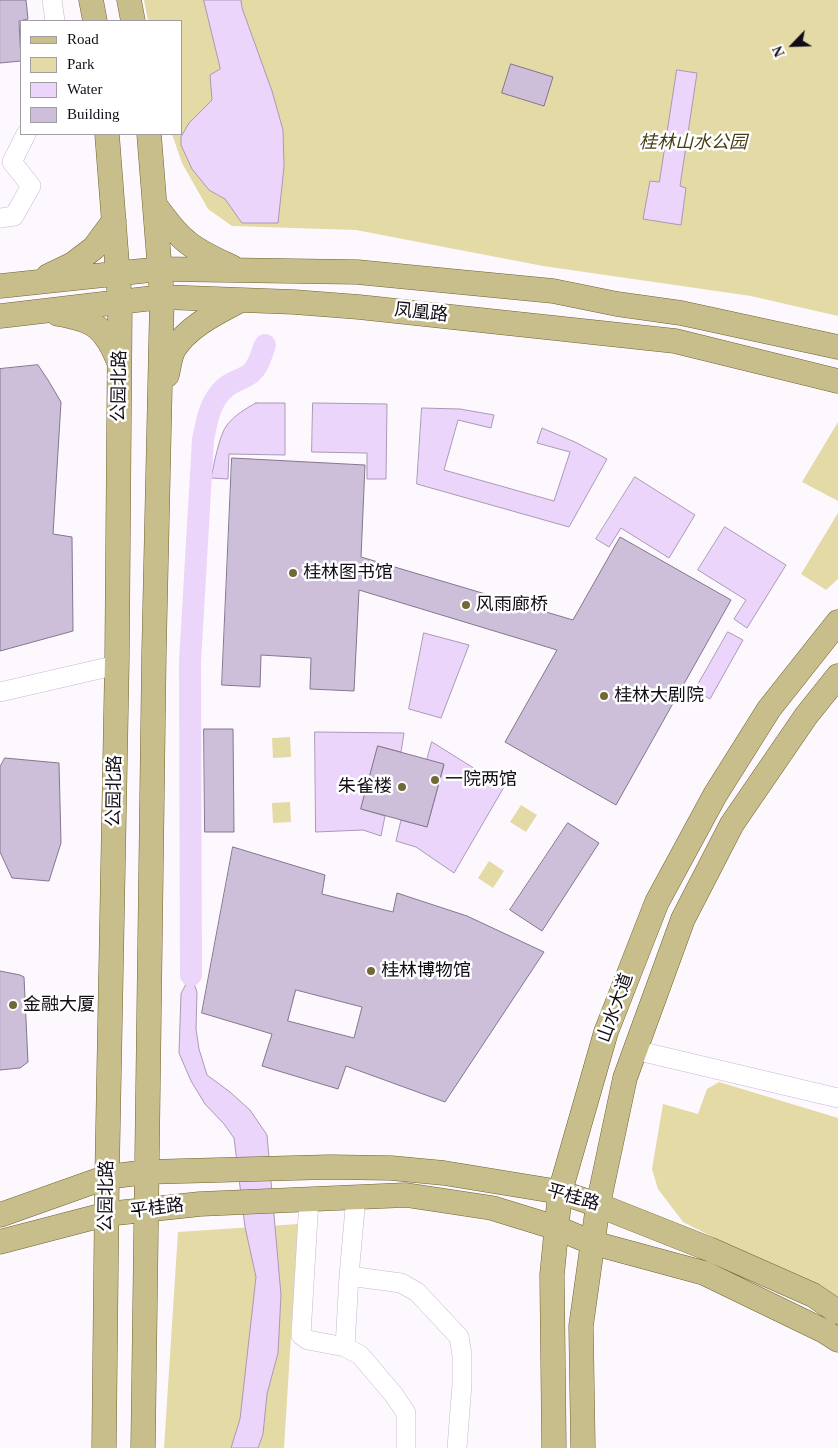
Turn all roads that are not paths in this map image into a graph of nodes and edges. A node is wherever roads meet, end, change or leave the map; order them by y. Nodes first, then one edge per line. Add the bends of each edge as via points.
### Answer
1 (52, 0) edge
2 (91, 0) edge
3 (129, 0) edge
4 (55, 20) edge
5 (95, 20) edge
6 (133, 20) edge
7 (26, 135) edge
8 (107, 135) edge
9 (149, 135) edge
10 (155, 205) junction
11 (0, 218) edge
12 (114, 221) junction
13 (160, 269) junction
14 (241, 270) junction
15 (119, 274) junction
16 (36, 282) junction
17 (0, 286) edge
18 (162, 297) junction
19 (241, 300) junction
20 (120, 302) junction
21 (38, 311) junction
22 (0, 316) edge
23 (838, 346) edge
24 (120, 365) junction
25 (838, 380) edge
26 (160, 404) junction
27 (838, 622) edge
28 (117, 661) junction
29 (838, 676) edge
30 (0, 683) edge
31 (0, 692) edge
32 (635, 1050) junction
33 (838, 1098) edge
34 (146, 1172) junction
35 (107, 1177) junction
36 (560, 1192) junction
37 (356, 1197) junction
38 (299, 1199) junction
39 (598, 1205) junction
40 (146, 1210) junction
41 (107, 1214) junction
42 (0, 1215) edge
43 (557, 1228) junction
44 (0, 1242) edge
45 (593, 1243) junction
46 (349, 1276) junction
47 (838, 1312) edge
48 (838, 1340) edge
49 (345, 1346) junction
50 (104, 1448) edge
51 (143, 1448) edge
52 (406, 1448) edge
53 (457, 1448) edge
54 (554, 1448) edge
55 (583, 1448) edge

1 - 4 street
2 - 5 main road
3 - 6 main road
7 - 11 street via 12,162 31,186 14,216
8 - 12 main road, 公园北路
9 - 10 main road, 公园北路
10 - 13 main road, 公园北路
10 - 14 main road via 187,242 214,259
12 - 15 main road, 公园北路
12 - 16 main road via 94,248 73,264
13 - 14 main road, 凤凰路
13 - 15 main road, 凤凰路
13 - 18 main road, 公园北路
14 - 23 main road, 凤凰路 via 357,272 553,291
15 - 16 main road, 凤凰路
15 - 20 main road, 公园北路
16 - 17 main road, 凤凰路
18 - 19 main road, 凤凰路
18 - 20 main road, 凤凰路
18 - 26 main road, 公园北路
19 - 25 main road, 凤凰路 via 359,307 675,341
19 - 26 main road via 191,329 173,350
20 - 21 main road, 凤凰路
20 - 24 main road, 公园北路
21 - 22 main road, 凤凰路
21 - 24 main road via 76,317 94,324 112,344
24 - 28 main road, 公园北路
26 - 34 main road, 公园北路
27 - 36 main road, 山水大道 via 769,709 715,795 657,902 606,1032
28 - 30 street
28 - 31 street
28 - 35 main road, 公园北路
29 - 32 main road, 山水大道 via 806,716 732,824 683,919
32 - 33 street
32 - 39 main road, 山水大道 via 625,1078
34 - 35 main road, 平桂路
34 - 36 main road, 平桂路 via 391,1168 444,1173
34 - 40 main road, 公园北路
35 - 41 main road, 公园北路
35 - 42 main road, 平桂路
36 - 39 main road, 平桂路
36 - 43 main road, 山水大道
37 - 38 main road, 平桂路
37 - 43 main road, 平桂路 via 406,1195 492,1208
37 - 46 street
38 - 40 main road, 平桂路
38 - 49 street via 302,1335 308,1340
39 - 45 main road, 山水大道
39 - 47 main road, 平桂路 via 813,1295
40 - 41 main road, 平桂路
40 - 51 main road, 公园北路
41 - 44 main road, 平桂路
41 - 50 main road, 公园北路
43 - 45 main road, 平桂路
43 - 54 main road, 山水大道 via 552,1275
45 - 48 main road, 平桂路 via 704,1273
45 - 55 main road, 山水大道 via 581,1326
46 - 49 street
46 - 53 street via 401,1283 417,1292 459,1338 462,1384
49 - 52 street via 360,1355 406,1413

